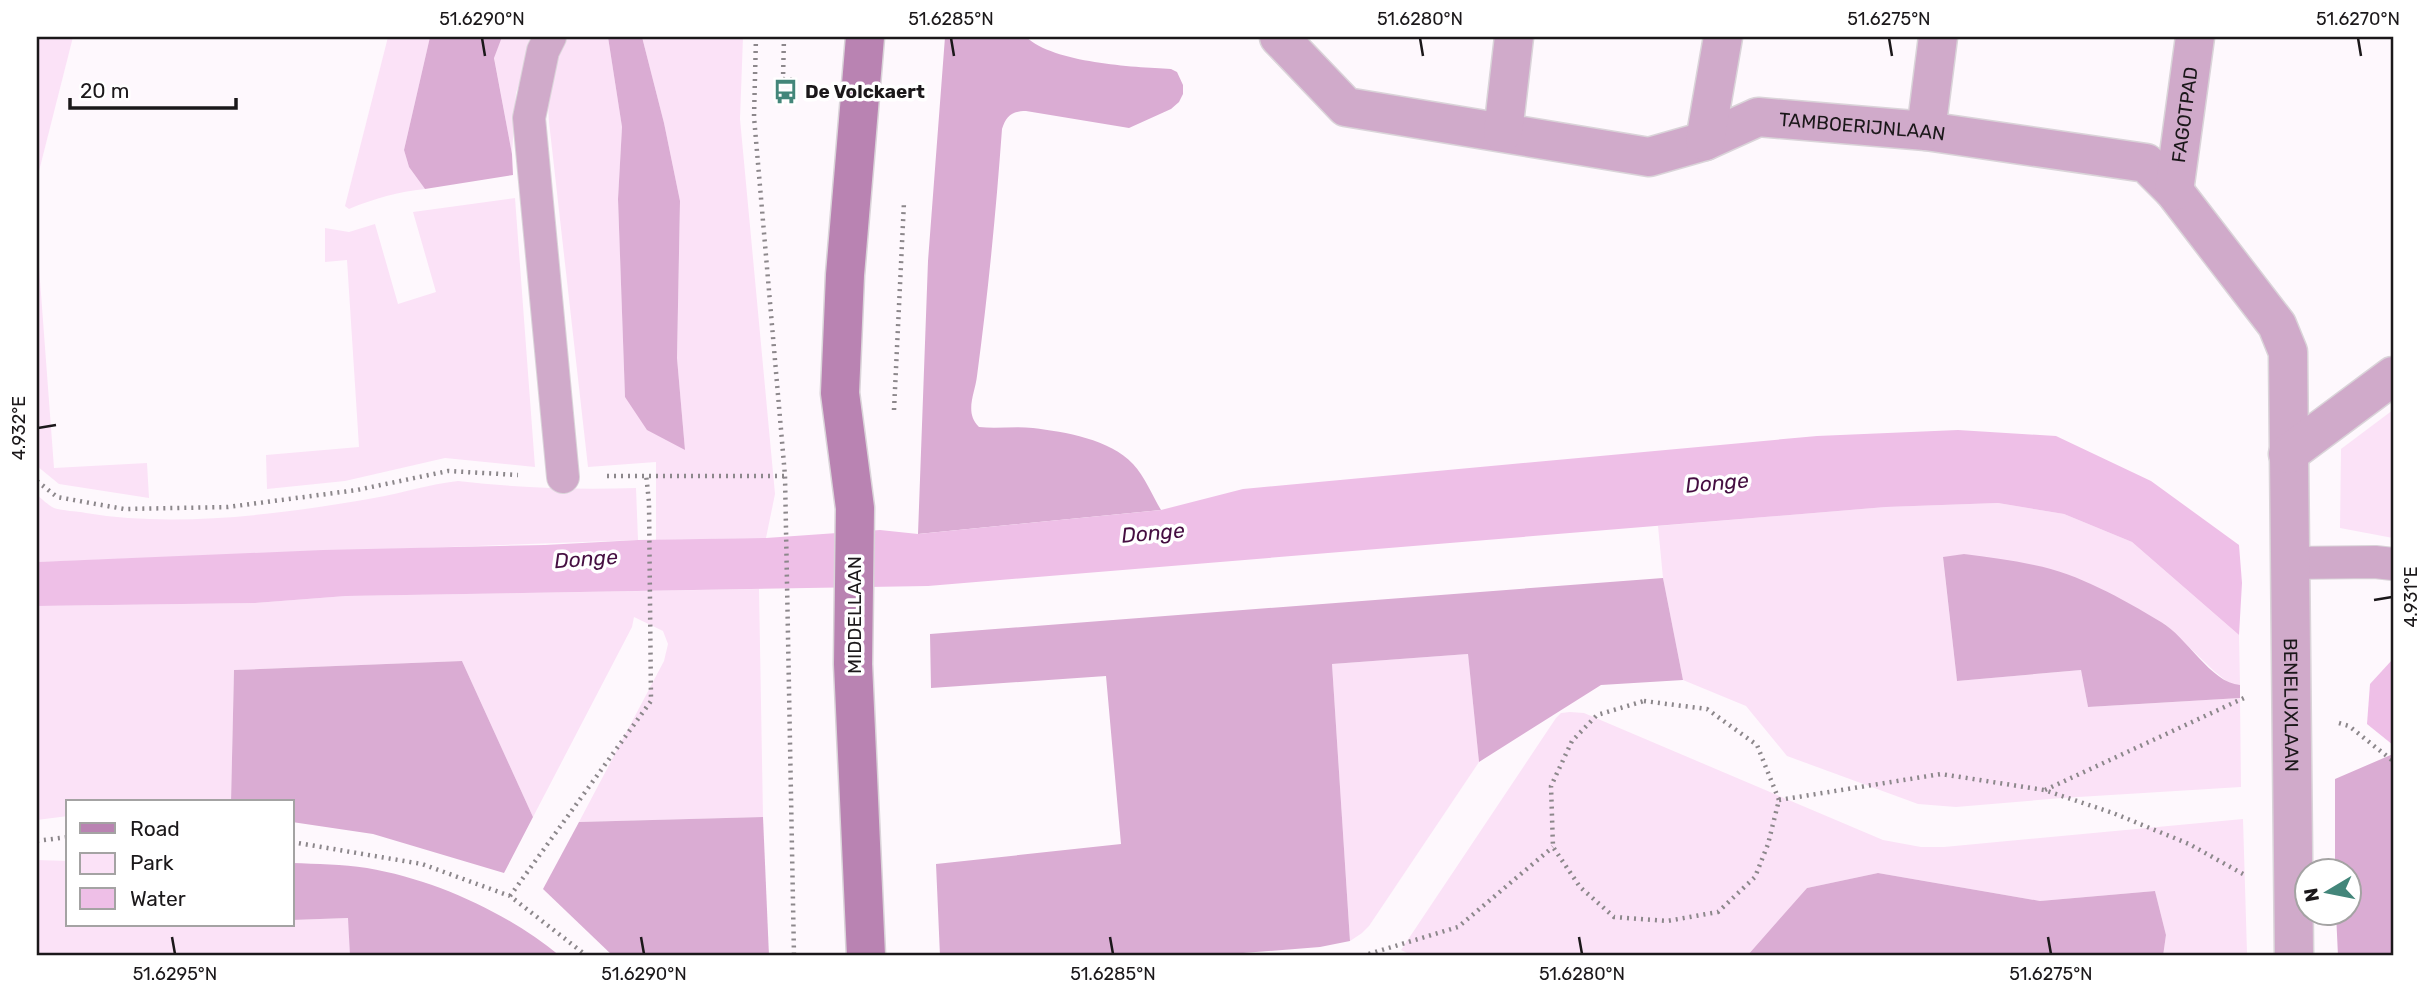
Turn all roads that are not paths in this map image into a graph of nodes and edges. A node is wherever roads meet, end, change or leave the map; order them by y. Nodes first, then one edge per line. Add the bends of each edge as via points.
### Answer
1 (550, 37) edge
2 (840, 37) edge
3 (865, 37) edge
4 (1279, 37) edge
5 (1514, 37) edge
6 (1723, 37) edge
7 (1938, 37) edge
8 (2195, 37) edge
9 (1926, 131) junction
10 (1503, 132) junction
11 (1705, 141) junction
12 (2174, 191) junction
13 (845, 275) junction
14 (2393, 376) edge
15 (2288, 454) junction
16 (563, 477) road end
17 (2289, 563) junction
18 (2393, 564) edge
19 (866, 956) edge
20 (2294, 956) edge

1 - 16 lane via 529,118
2 - 13 main road, MIDDELLAAN
3 - 13 main road, MIDDELLAAN
4 - 10 street, TAMBOERIJNLAAN via 1346,107
5 - 10 street
6 - 11 street
7 - 9 street
8 - 12 street, FAGOTPAD
9 - 11 street, TAMBOERIJNLAAN via 1758,117
9 - 12 street, TAMBOERIJNLAAN via 2146,163
10 - 11 street, TAMBOERIJNLAAN via 1649,157
12 - 15 street, TAMBOERIJNLAAN via 2277,325 2288,352
13 - 19 main road, MIDDELLAAN via 840,393 855,508 853,664
14 - 15 street
15 - 17 street, BENELUXLAAN
17 - 18 lane
17 - 20 street, BENELUXLAAN

